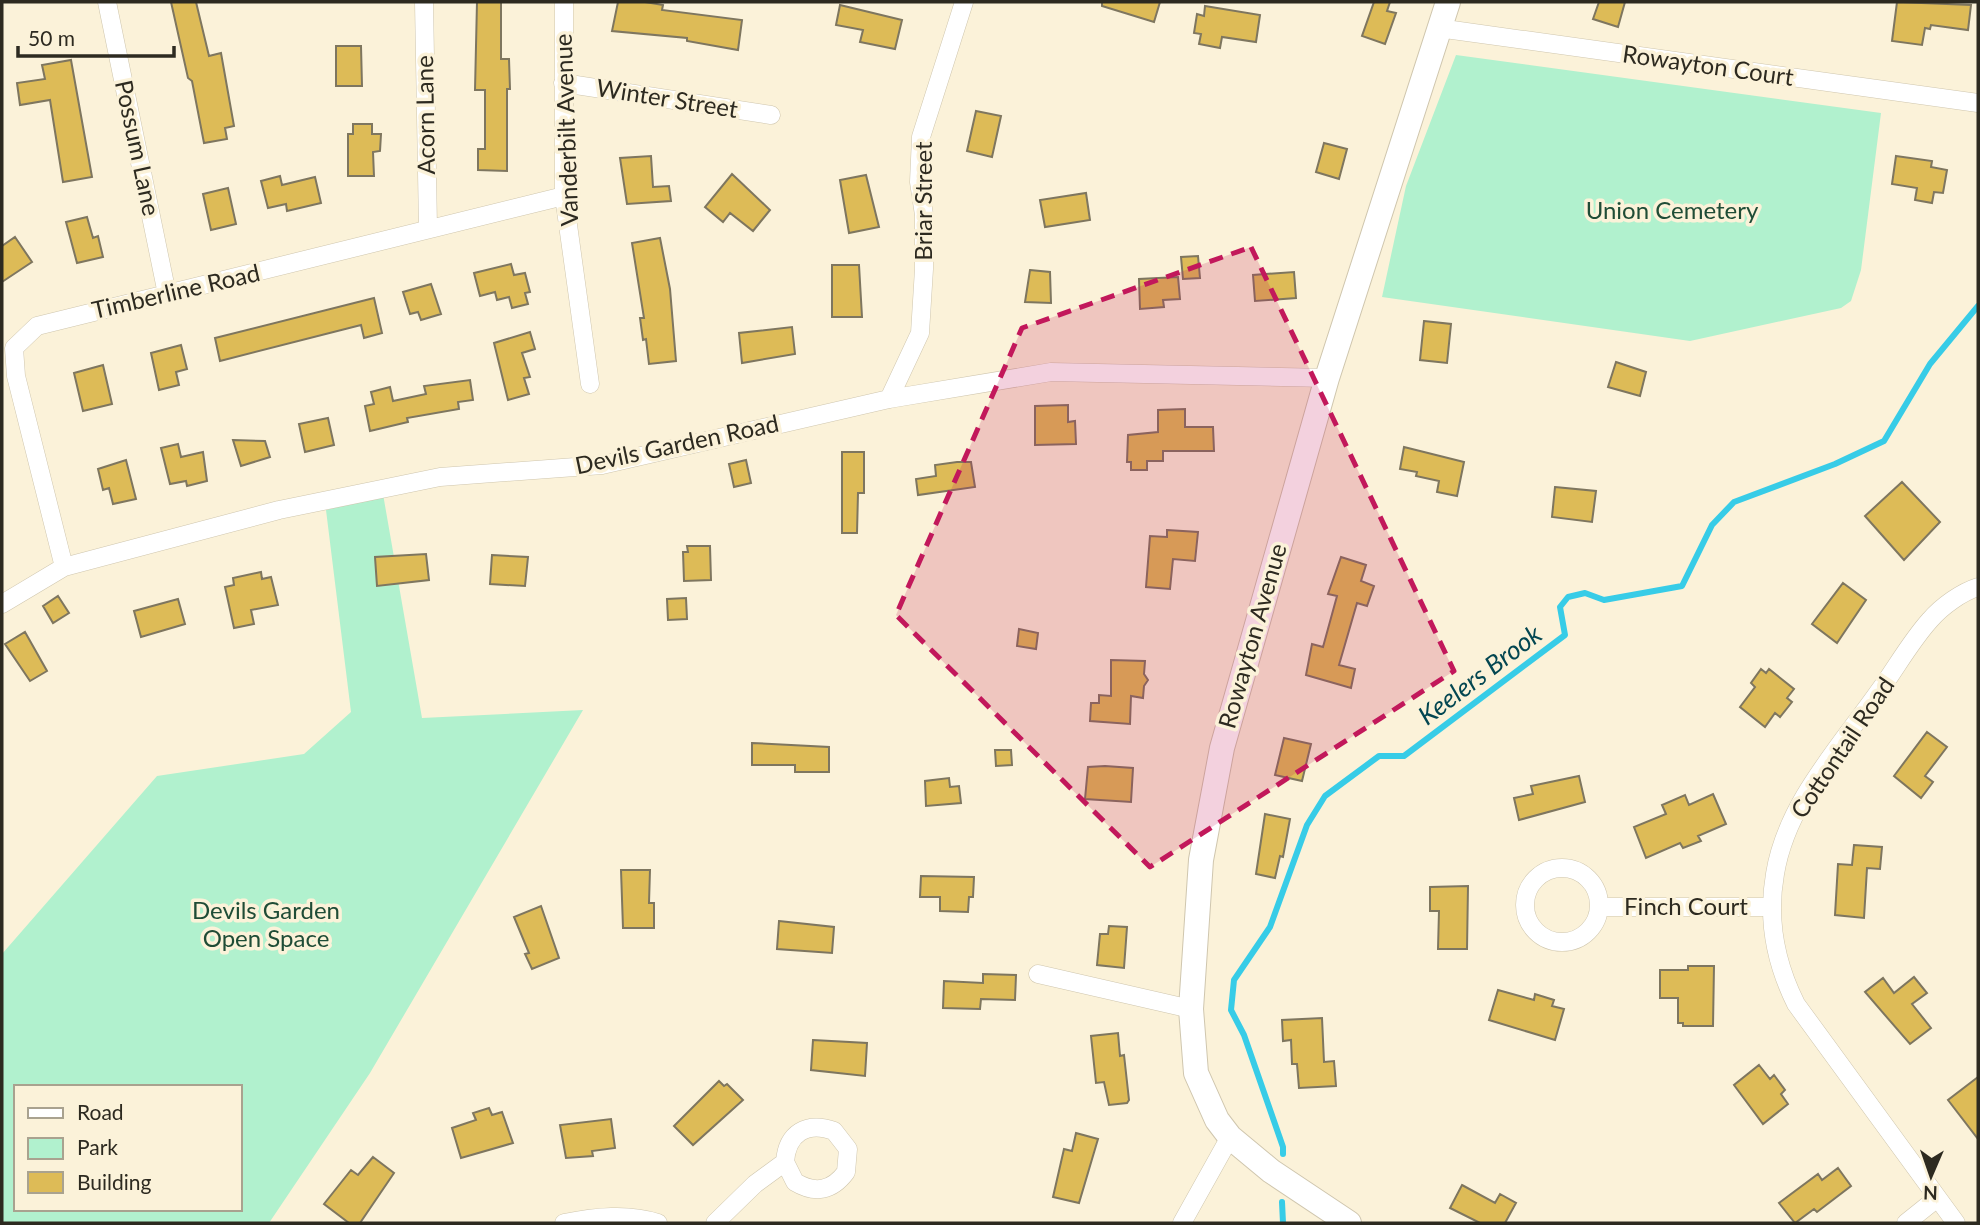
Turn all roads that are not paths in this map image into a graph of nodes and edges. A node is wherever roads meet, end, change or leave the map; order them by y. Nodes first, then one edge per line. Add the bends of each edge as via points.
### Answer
1 (107, 2) edge
2 (424, 2) edge
3 (564, 2) edge
4 (964, 2) edge
5 (1448, 2) edge
6 (1438, 28) junction
7 (563, 83) junction
8 (1978, 103) edge
9 (771, 115) dead end
10 (564, 197) junction
11 (428, 228) junction
12 (167, 294) junction
13 (1327, 377) junction
14 (590, 384) dead end
15 (889, 399) junction
16 (64, 567) junction
17 (1978, 587) edge
18 (2, 604) edge
19 (1599, 907) junction
20 (1772, 907) junction
21 (1038, 974) dead end
22 (1191, 1009) junction
23 (1230, 1138) junction
24 (785, 1161) dead end
25 (1936, 1199) junction
26 (565, 1223) edge
27 (657, 1223) edge
28 (715, 1223) edge
29 (1182, 1223) edge
30 (1349, 1223) edge
31 (1906, 1223) edge
32 (1956, 1223) edge

1 - 12 street, Possum Lane
2 - 11 street, Acorn Lane
3 - 7 street, Vanderbilt Avenue
4 - 15 street, Briar Street via 921,136 924,269 920,333
5 - 6 street, Rowayton Avenue
6 - 8 street, Rowayton Court
6 - 13 street, Rowayton Avenue
7 - 9 street, Winter Street
7 - 10 street, Vanderbilt Avenue
10 - 11 street, Timberline Road
10 - 14 street, Vanderbilt Avenue
11 - 12 street, Timberline Road
12 - 16 street, Timberline Road via 37,326 14,348 16,376
13 - 15 street, Devils Garden Road via 1051,372
13 - 22 street, Rowayton Avenue via 1222,748 1201,860
15 - 16 street, Devils Garden Road via 603,465 440,477 279,510
16 - 18 street, Devils Garden Road
17 - 20 street, Cottontail Road via 1967,590 1931,618 1804,797 1785,838
19 - 19 street, Finch Court via 1598,894 1583,874 1558,869 1535,880 1525,904 1533,928 1554,942 1580,938 1597,920
19 - 20 street, Finch Court
20 - 25 street, Cottontail Road via 1783,978 1796,1004
21 - 22 street
22 - 23 street, Rowayton Avenue via 1196,1073
23 - 29 street
23 - 30 street, Rowayton Avenue
24 - 28 street
25 - 31 street
25 - 32 street, Cottontail Road
26 - 27 street via 595,1217

